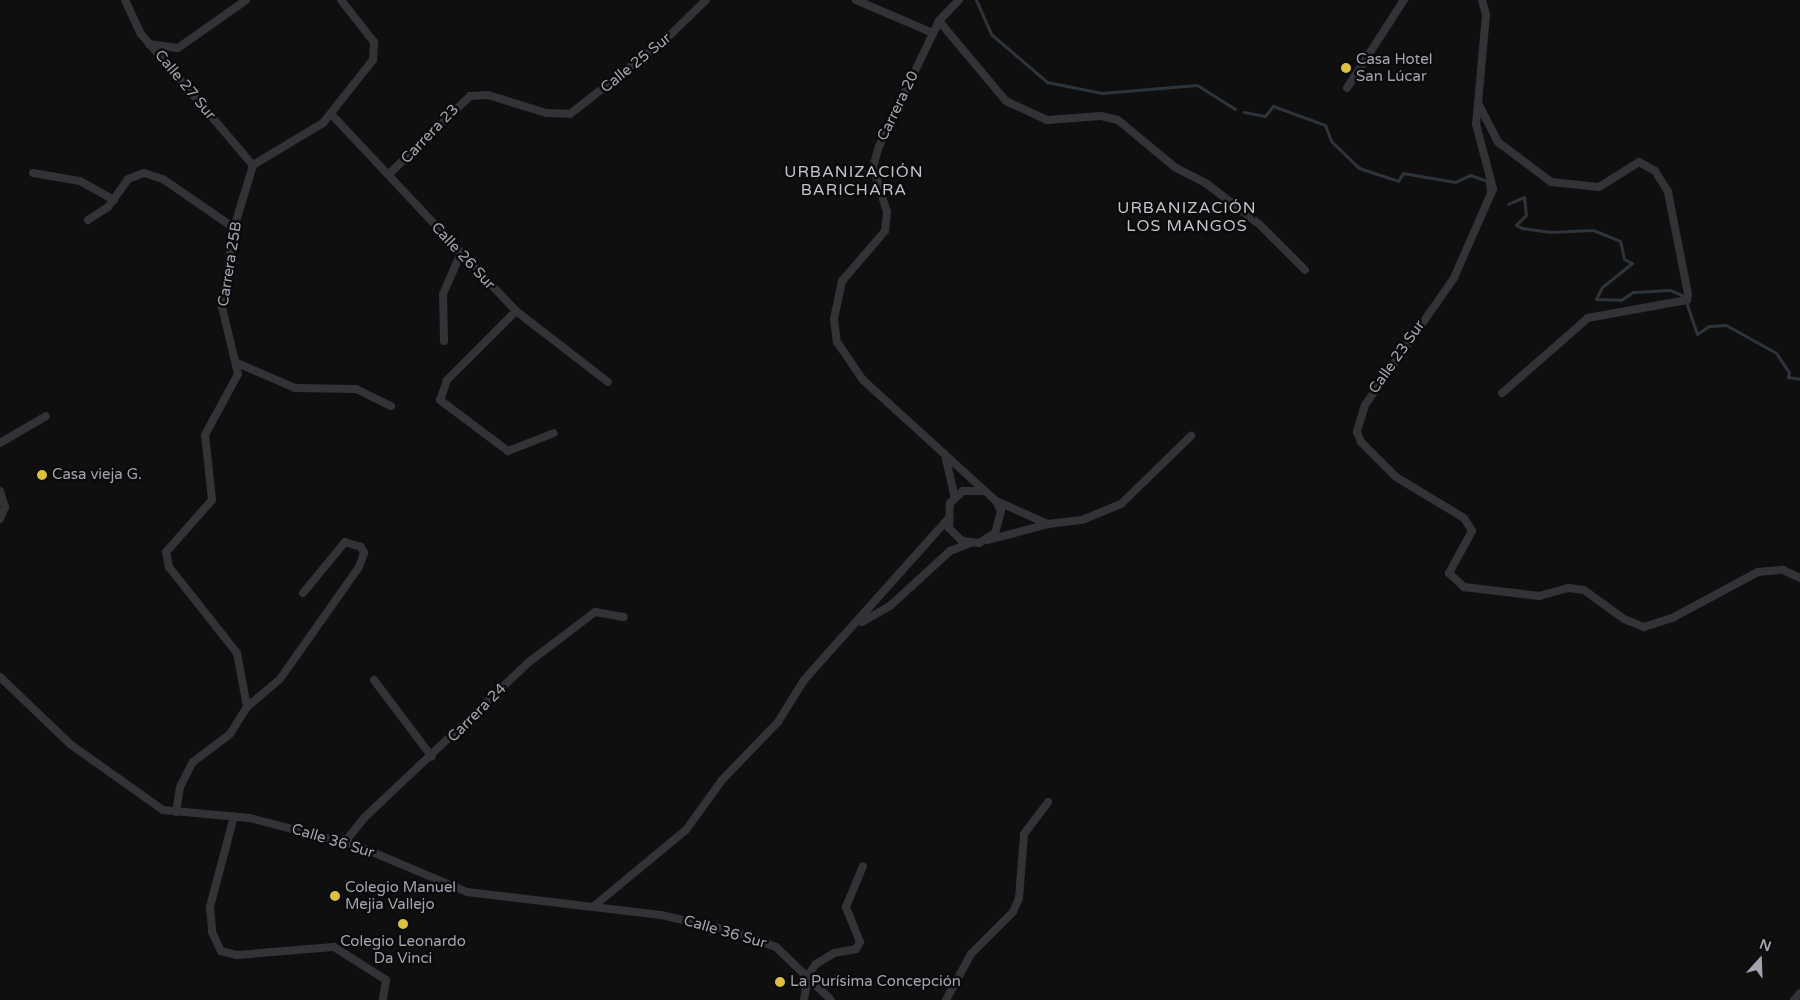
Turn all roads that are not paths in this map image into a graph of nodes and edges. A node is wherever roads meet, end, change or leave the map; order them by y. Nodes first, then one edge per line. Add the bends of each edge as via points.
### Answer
1 (125, 0) edge
2 (246, 0) edge
3 (341, 0) edge
4 (706, 0) edge
5 (856, 0) edge
6 (959, 0) edge
7 (1404, 0) edge
8 (1482, 0) edge
9 (940, 21) junction
10 (933, 33) junction
11 (149, 44) junction
12 (1347, 88) dead end
13 (1476, 96) junction
14 (332, 115) junction
15 (559, 116) joint
16 (253, 165) junction
17 (33, 173) dead end
18 (389, 174) junction
19 (114, 200) junction
20 (88, 220) dead end
21 (234, 228) junction
22 (460, 255) junction
23 (1304, 270) dead end
24 (516, 311) junction
25 (444, 340) dead end
26 (237, 363) junction
27 (608, 382) dead end
28 (1502, 393) dead end
29 (390, 406) dead end
30 (46, 416) dead end
31 (554, 433) dead end
32 (1191, 436) dead end
33 (0, 444) edge
34 (946, 459) junction
35 (0, 491) edge
36 (984, 491) junction
37 (955, 497) junction
38 (996, 500) junction
39 (0, 519) edge
40 (947, 520) junction
41 (1048, 524) junction
42 (986, 541) junction
43 (971, 543) junction
44 (1800, 578) edge
45 (303, 593) dead end
46 (624, 618) dead end
47 (856, 626) junction
48 (0, 677) edge
49 (374, 680) dead end
50 (247, 707) junction
51 (432, 757) junction
52 (1048, 802) dead end
53 (176, 812) junction
54 (234, 816) junction
55 (344, 843) junction
56 (864, 866) dead end
57 (594, 906) junction
58 (808, 974) junction
59 (1800, 993) edge
60 (383, 1000) edge
61 (804, 1000) edge
62 (831, 1000) edge
63 (946, 1000) edge
64 (1794, 1000) edge

1 - 11 street, Calle 27 Sur via 134,24
2 - 11 street via 178,48
3 - 14 street via 376,50
4 - 15 street, Calle 25 Sur via 587,104
5 - 10 street
6 - 9 street, Carrera 20
7 - 12 street via 1384,37
8 - 13 street, Calle 23 Sur via 1486,15
9 - 10 street, Carrera 20
9 - 23 street via 994,89 1016,108 1057,122 1101,116 1118,120 1176,168 1206,184 1259,224
10 - 34 street, Carrera 20 via 875,157 875,178 887,212 885,231 842,281 834,319 847,361
11 - 16 street, Calle 27 Sur
13 - 28 street via 1498,142 1551,182 1599,187 1638,162 1656,171 1668,192 1688,294 1687,300 1588,318
13 - 44 street, Calle 23 Sur via 1478,139 1492,172 1493,188 1454,278 1380,378 1357,432 1373,457 1396,477 1464,518 1472,531 1451,563 1449,573 1454,582 1539,596 1569,588 1584,590 1624,619 1644,627 1674,617 1758,572 1783,570
14 - 16 street
14 - 18 street, Calle 26 Sur
15 - 18 street, Carrera 23 via 501,97 470,96
16 - 21 street, Carrera 25B
17 - 19 street via 80,181
18 - 22 street, Calle 26 Sur
19 - 20 street
19 - 21 street via 128,179 151,174
21 - 26 street, Carrera 25B via 222,322
22 - 24 street, Calle 26 Sur
22 - 25 street via 443,294
24 - 27 street, Calle 26 Sur
24 - 31 street via 447,380 440,400 508,451
26 - 29 street via 295,388 346,387
26 - 50 street, Carrera 25B via 236,383 205,435 212,500 206,513 171,545 166,560 230,642 242,667
30 - 33 street
32 - 41 street via 1121,504 1082,520
34 - 36 street, Carrera 20
34 - 37 street
35 - 39 street via 5,507
36 - 37 street via 968,490
36 - 38 street
37 - 40 street
38 - 41 street
38 - 42 street via 1000,523
40 - 43 street via 955,536
40 - 47 street
41 - 42 street
42 - 43 street
43 - 47 street via 950,551 890,606
45 - 50 street via 345,542 361,547 364,553 360,567 280,679
46 - 51 street, Carrera 24 via 603,611 591,616 529,662
47 - 57 street via 804,680 778,722 722,780 686,830
48 - 53 street, Calle 36 Sur via 70,744 145,800
49 - 51 street
50 - 53 street via 230,734 192,762 180,786
51 - 55 street, Carrera 24 via 364,818
52 - 63 street via 1024,834 1019,898 1013,912 971,954
53 - 54 street, Calle 36 Sur
54 - 55 street, Calle 36 Sur
54 - 60 street via 210,907 214,939 221,951 237,955 334,947 386,980
55 - 57 street, Calle 36 Sur via 467,892
56 - 58 street via 846,907 860,942 856,949 824,958
57 - 58 street, Calle 36 Sur via 676,918 743,934 776,947
58 - 61 street
58 - 62 street, Calle 36 Sur
59 - 64 street

